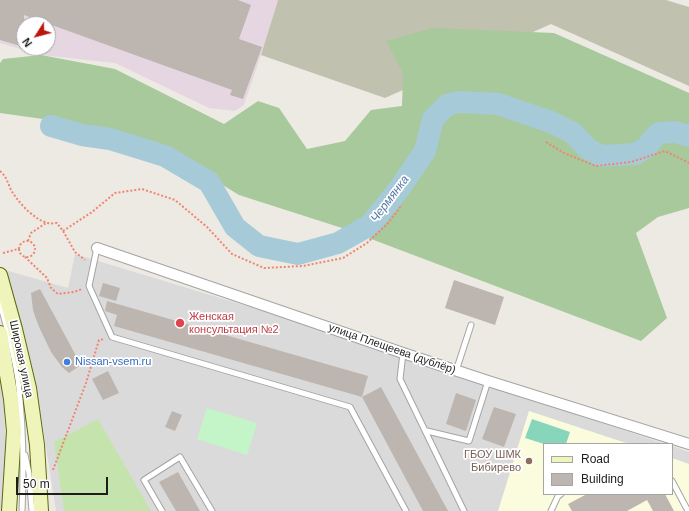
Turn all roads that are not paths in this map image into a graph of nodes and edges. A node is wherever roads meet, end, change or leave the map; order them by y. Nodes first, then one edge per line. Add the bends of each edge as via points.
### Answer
1 (96, 248) joint
2 (0, 275) edge
3 (0, 303) edge
4 (471, 325) dead end
5 (0, 332) edge
6 (403, 354) junction
7 (456, 371) junction
8 (488, 381) junction
9 (426, 431) junction
10 (30, 444) junction
11 (689, 444) edge
12 (673, 483) edge
13 (560, 495) edge
14 (9, 511) edge
15 (22, 511) edge
16 (32, 511) edge
17 (41, 511) edge
18 (162, 511) edge
19 (212, 511) edge
20 (406, 511) edge
21 (464, 511) edge
22 (551, 511) edge
23 (688, 511) edge

1 - 6 street, улица Плещеева (дублёр)
1 - 20 lane via 89,286 112,337 350,406
2 - 10 main road, Широкая улица via 28,388
3 - 10 lane, Широкая улица
4 - 7 lane
5 - 14 main road, Широкая улица via 14,424
6 - 7 street, улица Плещеева (дублёр)
6 - 9 lane via 400,379
7 - 8 street, улица Плещеева (дублёр)
8 - 9 lane via 469,441
8 - 11 street, улица Плещеева (дублёр)
9 - 21 lane
10 - 15 lane, Широкая улица
10 - 16 lane, Широкая улица
10 - 17 main road
12 - 23 lane
13 - 22 lane
18 - 19 lane via 144,480 180,457

